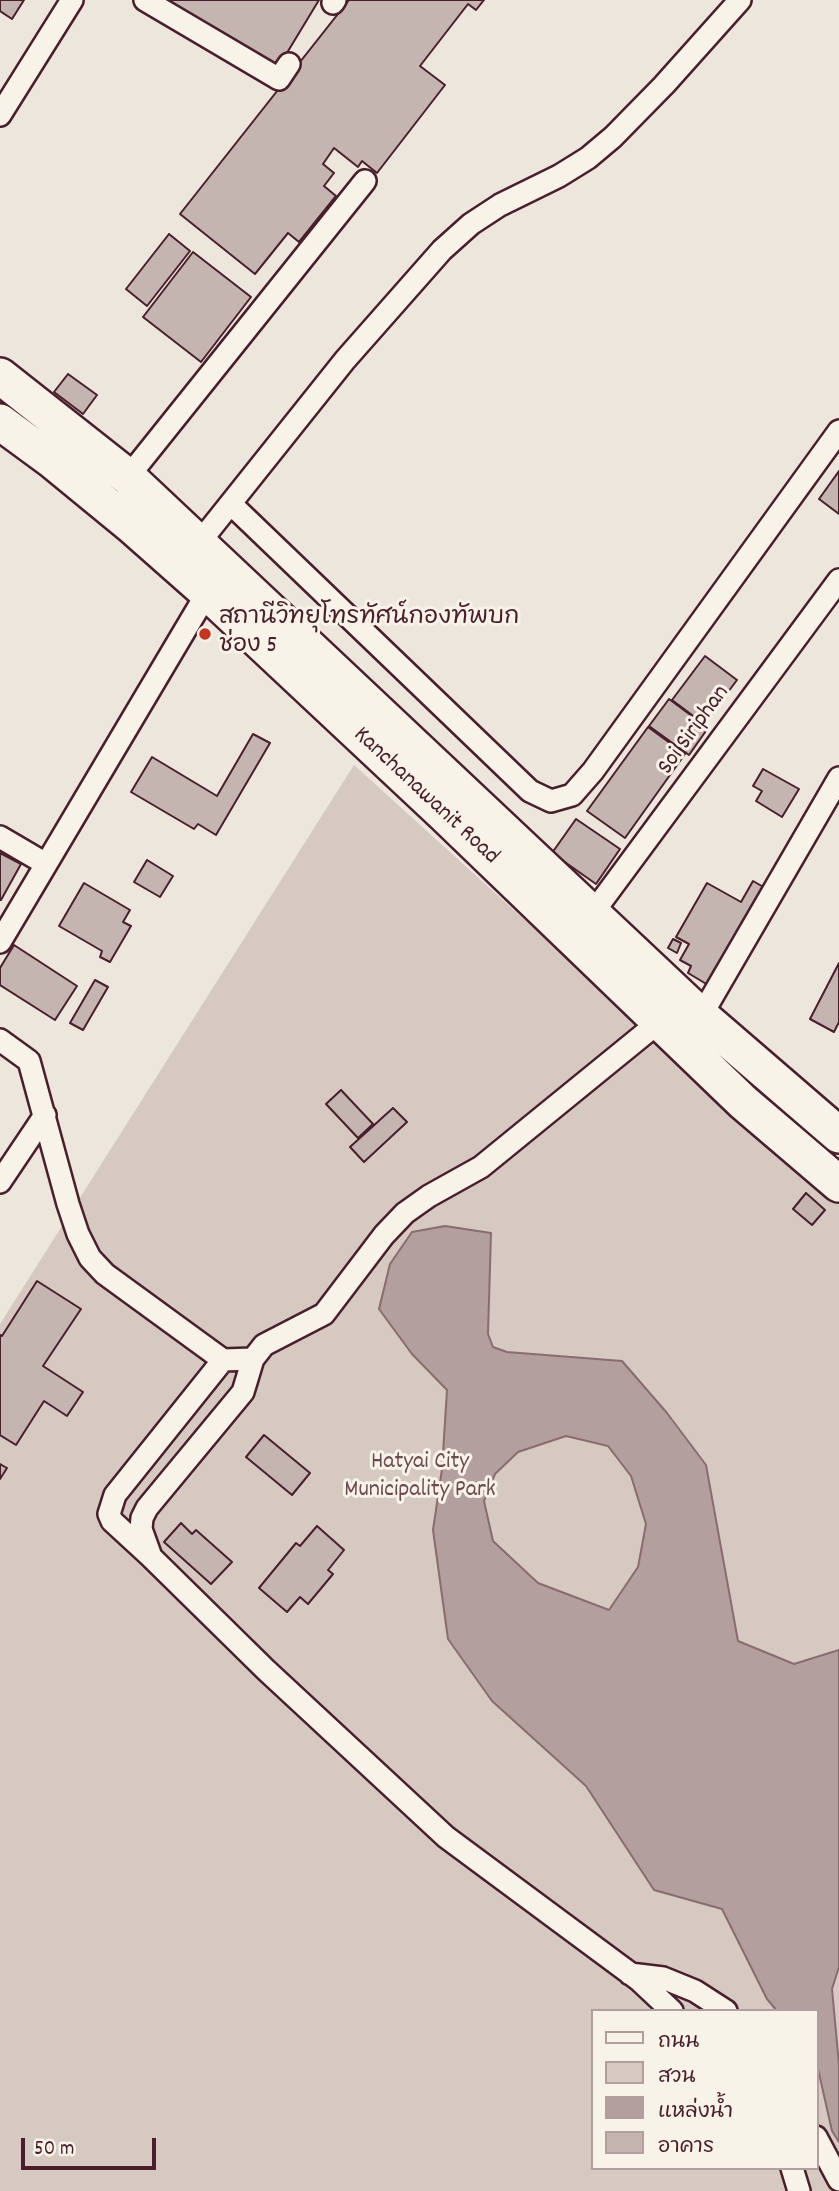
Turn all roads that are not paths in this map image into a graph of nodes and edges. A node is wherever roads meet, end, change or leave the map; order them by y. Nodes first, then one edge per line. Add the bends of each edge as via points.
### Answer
1 (72, 0) edge
2 (145, 0) edge
3 (740, 0) edge
4 (289, 64) dead end
5 (0, 115) edge
6 (365, 181) dead end
7 (0, 376) edge
8 (0, 422) edge
9 (839, 431) edge
10 (128, 477) junction
11 (231, 504) junction
12 (210, 567) junction
13 (839, 580) edge
14 (839, 778) edge
15 (0, 837) edge
16 (46, 864) junction
17 (592, 914) junction
18 (0, 942) edge
19 (702, 1016) junction
20 (659, 1022) junction
21 (0, 1040) edge
22 (45, 1115) junction
23 (839, 1135) edge
24 (0, 1182) edge
25 (839, 1184) edge
26 (253, 1359) junction
27 (223, 1360) junction
28 (150, 1556) junction
29 (628, 1974) junction
30 (669, 2009) edge
31 (723, 2009) edge
32 (818, 2141) edge
33 (793, 2170) edge
34 (839, 2180) edge
35 (799, 2191) edge

1 - 5 street
2 - 4 street via 279,79
3 - 11 street via 664,85 588,158 500,205 442,250 345,360
6 - 10 street
7 - 10 main road, Kanchanawanit Road
8 - 12 main road, Kanchanawanit Road via 131,524
9 - 11 street via 593,771 572,795 551,801 530,791
10 - 12 main road, Kanchanawanit Road
11 - 12 street
12 - 16 street
12 - 17 main road, Kanchanawanit Road
12 - 20 main road, Kanchanawanit Road via 445,815
13 - 17 street, Soi Siriphan
14 - 19 street
15 - 16 street
16 - 18 street
17 - 19 main road, Kanchanawanit Road
19 - 23 main road, Kanchanawanit Road
20 - 25 main road, Kanchanawanit Road
20 - 26 street via 481,1167 405,1213 324,1314 264,1345
21 - 22 street via 29,1061
22 - 24 street
22 - 27 street via 72,1214 90,1258 105,1274
26 - 27 street
26 - 28 street via 243,1392 142,1518
27 - 28 street via 110,1505 109,1518 114,1525
28 - 29 street via 446,1837
29 - 30 street
29 - 31 street via 663,1978
32 - 34 street
33 - 35 street

